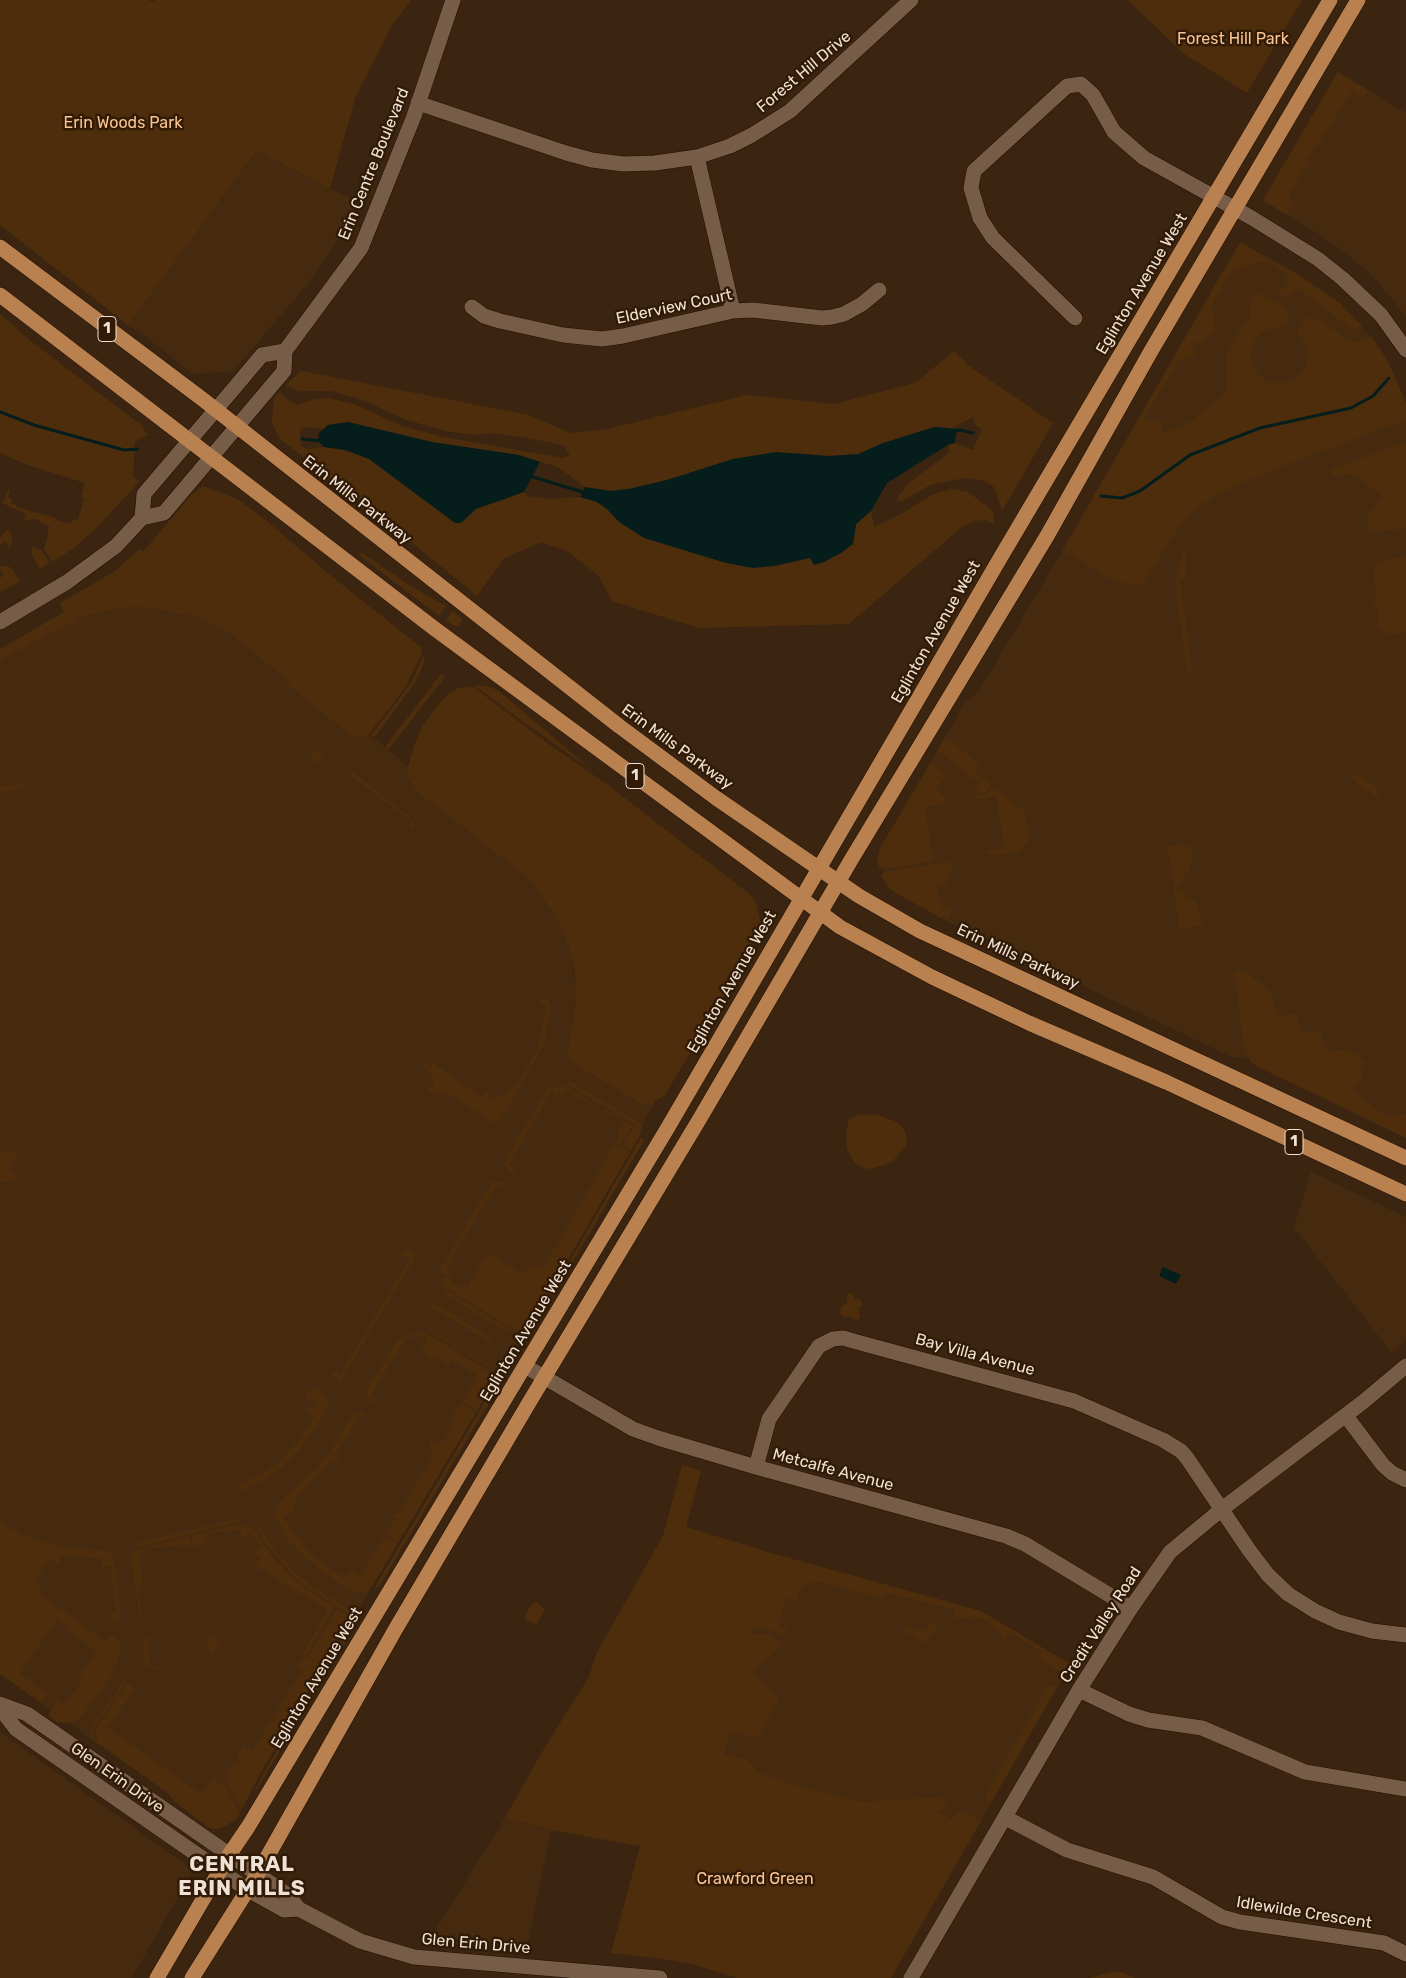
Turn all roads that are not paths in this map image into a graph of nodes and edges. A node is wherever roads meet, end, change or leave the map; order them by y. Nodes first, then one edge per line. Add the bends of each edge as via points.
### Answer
1 (453, 0) edge
2 (912, 0) edge
3 (1330, 0) edge
4 (1358, 0) edge
5 (418, 103) junction
6 (697, 157) junction
7 (1214, 196) junction
8 (1235, 208) junction
9 (0, 247) edge
10 (880, 290) dead end
11 (0, 295) edge
12 (472, 307) dead end
13 (733, 311) junction
14 (1075, 318) dead end
15 (1406, 350) edge
16 (285, 351) junction
17 (216, 410) junction
18 (236, 427) junction
19 (190, 440) junction
20 (211, 456) junction
21 (142, 518) junction
22 (0, 622) edge
23 (818, 868) junction
24 (838, 882) junction
25 (801, 898) junction
26 (820, 912) junction
27 (1406, 1158) edge
28 (1406, 1194) edge
29 (525, 1366) junction
30 (1406, 1366) edge
31 (544, 1377) junction
32 (1346, 1416) junction
33 (756, 1467) junction
34 (1406, 1480) edge
35 (1222, 1509) junction
36 (1131, 1608) junction
37 (1406, 1635) edge
38 (1080, 1690) junction
39 (0, 1706) edge
40 (1406, 1788) edge
41 (1006, 1818) junction
42 (229, 1855) junction
43 (220, 1870) junction
44 (257, 1875) junction
45 (248, 1890) junction
46 (299, 1909) junction
47 (1406, 1954) edge
48 (157, 1978) edge
49 (192, 1978) edge
50 (660, 1978) edge
51 (911, 1978) edge

1 - 5 street, Erin Centre Boulevard
2 - 6 street, Forest Hill Drive via 790,111 730,146
3 - 7 main road, Eglinton Avenue West
4 - 8 main road
5 - 6 street, Forest Hill Drive via 592,160 623,164
5 - 16 street, Erin Centre Boulevard via 361,248
6 - 13 street
7 - 8 street
7 - 14 street via 1144,158 1114,132 1093,95 1081,84 1066,86 974,171 971,188 980,218 993,238
7 - 23 main road, Eglinton Avenue West
8 - 15 street via 1318,259 1343,279 1381,315
8 - 24 main road via 1047,536
9 - 17 main road, Erin Mills Parkway / 1
10 - 13 street, Elderview Court via 862,304 832,317
11 - 19 main road, 1
12 - 13 street, Elderview Court via 484,316 500,321 594,339 624,336
16 - 17 street via 262,355
16 - 18 street, Erin Centre Boulevard via 284,371
17 - 18 main road, Erin Mills Parkway / 1
17 - 19 street
18 - 20 street, Erin Centre Boulevard
18 - 23 main road, Erin Mills Parkway / 1 via 619,726
19 - 20 main road, 1
19 - 21 street via 144,494
20 - 21 street, Erin Centre Boulevard via 164,513
20 - 25 main road, 1 via 435,629
21 - 22 street via 116,546 67,582
23 - 24 main road, Erin Mills Parkway / 1
23 - 25 main road, Eglinton Avenue West
24 - 26 main road
24 - 27 main road, Erin Mills Parkway / 1 via 920,930
25 - 26 main road, 1
25 - 29 main road, Eglinton Avenue West
26 - 28 main road, 1 via 840,927 932,978 1156,1077
26 - 31 main road
29 - 31 street, Metcalfe Avenue
29 - 42 main road, Eglinton Avenue West
30 - 32 street, Credit Valley Road
31 - 33 street, Metcalfe Avenue via 633,1429
31 - 44 main road
32 - 34 street via 1382,1465
32 - 35 street, Credit Valley Road
33 - 35 street, Bay Villa Avenue via 769,1419 819,1346 843,1338 1067,1398 1163,1440 1188,1458
33 - 36 street, Metcalfe Avenue via 1006,1536 1025,1544
35 - 36 street, Credit Valley Road via 1170,1552
35 - 37 street, Bay Villa Avenue via 1268,1575 1288,1594 1339,1622 1372,1631
36 - 38 street, Credit Valley Road
38 - 40 street via 1148,1720 1202,1728 1305,1772
38 - 41 street, Credit Valley Road
39 - 42 street, Glen Erin Drive via 28,1714
39 - 43 street, Glen Erin Drive via 16,1729
41 - 47 street, Idlewilde Crescent via 1067,1850 1153,1877 1222,1917 1384,1944
41 - 51 street, Credit Valley Road
42 - 43 main road, Eglinton Avenue West
42 - 44 street, Glen Erin Drive
43 - 45 street, Glen Erin Drive
43 - 48 main road, Eglinton Avenue West
44 - 45 main road
44 - 46 street, Glen Erin Drive via 289,1896
45 - 46 street, Glen Erin Drive via 284,1910
45 - 49 main road
46 - 50 street, Glen Erin Drive via 360,1942 414,1957

